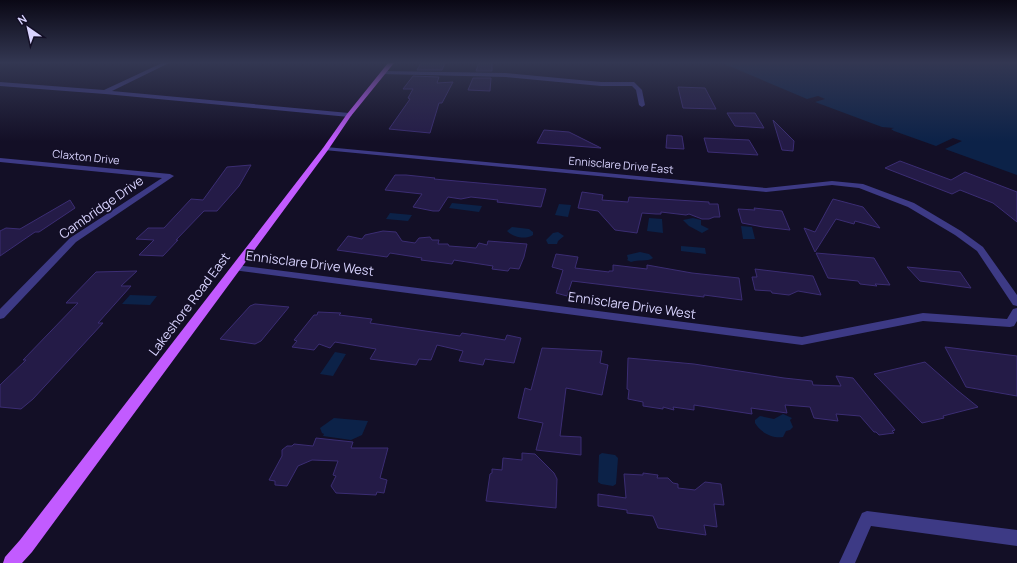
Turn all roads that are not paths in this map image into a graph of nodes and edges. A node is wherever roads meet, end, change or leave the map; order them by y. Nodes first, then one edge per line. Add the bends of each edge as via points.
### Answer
1 (69, 89) edge
2 (111, 89) edge
3 (370, 89) edge
4 (638, 89) edge
5 (105, 92) junction
6 (642, 105) dead end
7 (349, 115) junction
8 (326, 149) junction
9 (0, 160) edge
10 (170, 176) joint
11 (236, 268) junction
12 (1017, 303) edge
13 (1, 312) edge
14 (1017, 312) edge
15 (1017, 538) edge
16 (11, 563) edge
17 (847, 563) edge

1 - 5 street
2 - 5 street
3 - 7 main road, Lakeshore Road East
4 - 6 street
5 - 7 street
7 - 8 main road, Lakeshore Road East
8 - 11 main road, Lakeshore Road East
8 - 12 street, Ennisclare Drive East via 766,190 832,183 860,186 911,205 958,233 980,250
9 - 10 street, Claxton Drive
10 - 13 street, Cambridge Drive via 73,240
11 - 14 street, Ennisclare Drive West via 267,270 802,342 923,317 969,318 1010,323
11 - 16 main road, Lakeshore Road East
15 - 17 street via 867,518

